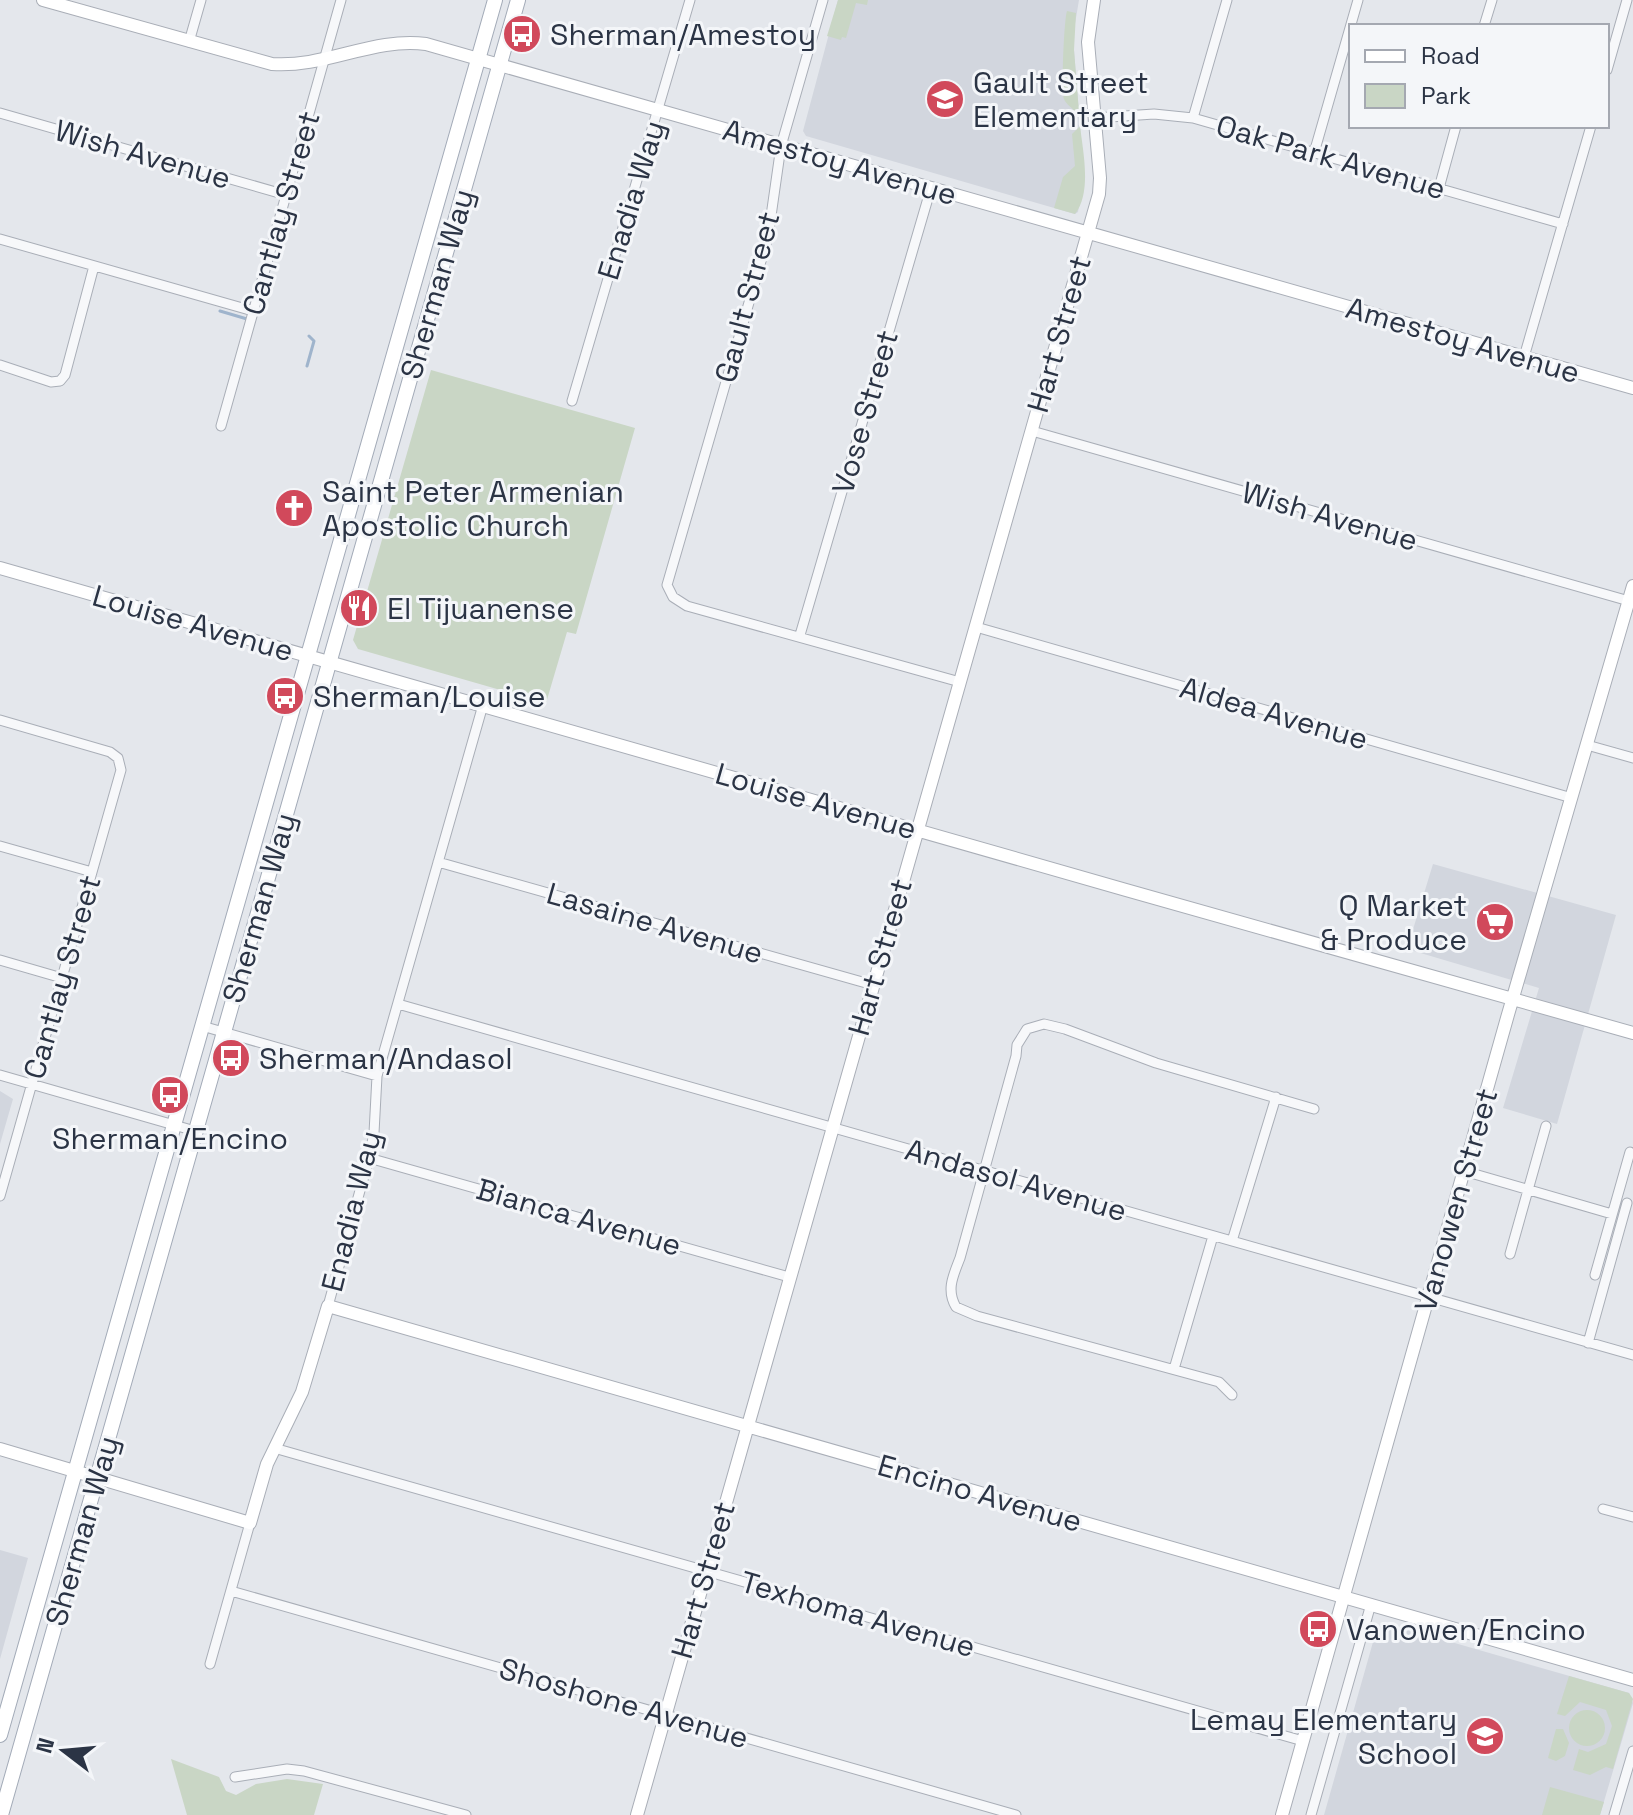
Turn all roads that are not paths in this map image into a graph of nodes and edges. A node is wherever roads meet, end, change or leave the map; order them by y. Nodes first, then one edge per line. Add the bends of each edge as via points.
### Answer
1 (43, 0) edge
2 (201, 0) edge
3 (341, 0) edge
4 (495, 0) edge
5 (518, 0) edge
6 (690, 0) edge
7 (823, 0) edge
8 (1094, 0) edge
9 (1227, 0) edge
10 (1358, 0) edge
11 (1492, 0) edge
12 (1627, 0) edge
13 (1351, 24) edge
14 (1485, 24) edge
15 (1349, 31) edge
16 (189, 42) junction
17 (326, 59) junction
18 (478, 59) junction
19 (1609, 63) edge
20 (499, 65) junction
21 (658, 111) junction
22 (0, 113) edge
23 (1095, 118) junction
24 (1193, 118) junction
25 (1455, 128) edge
26 (1590, 128) edge
27 (781, 146) junction
28 (1314, 153) junction
29 (931, 188) junction
30 (1439, 188) junction
31 (286, 195) junction
32 (1563, 224) junction
33 (1087, 233) junction
34 (0, 239) edge
35 (94, 266) junction
36 (253, 311) junction
37 (1524, 357) junction
38 (0, 365) edge
39 (1633, 388) edge
40 (572, 401) dead end
41 (221, 426) dead end
42 (1032, 431) junction
43 (0, 568) edge
44 (1633, 586) edge
45 (1629, 601) junction
46 (976, 627) junction
47 (800, 635) junction
48 (307, 656) junction
49 (329, 662) junction
50 (960, 682) junction
51 (483, 705) junction
52 (0, 720) edge
53 (1587, 745) junction
54 (1633, 758) edge
55 (1572, 798) junction
56 (917, 830) junction
57 (0, 846) edge
58 (438, 862) junction
59 (92, 872) junction
60 (0, 960) edge
61 (62, 978) junction
62 (873, 985) junction
63 (1513, 999) junction
64 (398, 1004) junction
65 (202, 1026) junction
66 (223, 1032) junction
67 (1633, 1033) edge
68 (0, 1075) edge
69 (377, 1076) junction
70 (32, 1085) junction
71 (1276, 1097) junction
72 (1314, 1109) dead end
73 (173, 1125) junction
74 (1546, 1126) dead end
75 (832, 1127) junction
76 (195, 1131) junction
77 (1630, 1152) dead end
78 (369, 1158) junction
79 (984, 1170) junction
80 (1464, 1171) junction
81 (1528, 1189) junction
82 (0, 1196) edge
83 (1627, 1203) dead end
84 (1612, 1214) junction
85 (1213, 1236) junction
86 (1232, 1241) junction
87 (1510, 1254) dead end
88 (1595, 1275) dead end
89 (789, 1277) junction
90 (1428, 1298) junction
91 (328, 1306) junction
92 (1588, 1343) junction
93 (1633, 1355) edge
94 (1174, 1369) junction
95 (1232, 1395) dead end
96 (746, 1427) junction
97 (274, 1448) junction
98 (0, 1449) edge
99 (75, 1472) junction
100 (97, 1478) junction
101 (1603, 1509) dead end
102 (1633, 1517) edge
103 (250, 1523) junction
104 (706, 1570) junction
105 (231, 1591) junction
106 (1344, 1597) junction
107 (1371, 1604) junction
108 (210, 1664) dead end
109 (1633, 1680) edge
110 (665, 1714) junction
111 (0, 1735) edge
112 (1303, 1741) junction
113 (1633, 1751) edge
114 (235, 1777) dead end
115 (1, 1815) edge
116 (466, 1815) edge
117 (637, 1815) edge
118 (1016, 1815) edge
119 (1282, 1815) edge
120 (1311, 1815) edge
121 (1614, 1815) edge

1 - 16 street, Amestoy Avenue
2 - 16 street
3 - 17 street, Cantlay Street
4 - 18 main road, Sherman Way
5 - 20 main road, Sherman Way
6 - 21 street, Enadia Way
7 - 27 street, Gault Street
8 - 23 street, Hart Street via 1088,42
9 - 24 street
10 - 13 street
11 - 14 street
12 - 19 street
15 - 28 street
16 - 17 street, Amestoy Avenue via 264,63
17 - 18 street, Amestoy Avenue via 374,46 413,43
17 - 31 street, Cantlay Street
18 - 20 street, Amestoy Avenue
18 - 48 main road, Sherman Way
20 - 21 street, Amestoy Avenue
20 - 49 main road, Sherman Way
21 - 27 street, Amestoy Avenue
21 - 40 street, Enadia Way
22 - 31 street, Wish Avenue
23 - 24 street, Oak Park Avenue
23 - 33 street, Hart Street via 1100,186
24 - 28 street, Oak Park Avenue
25 - 30 street
26 - 32 street
27 - 29 street, Amestoy Avenue
27 - 47 street, Gault Street via 768,237 667,577 669,592 687,606
28 - 30 street, Oak Park Avenue
29 - 33 street, Amestoy Avenue
29 - 47 street, Vose Street
30 - 32 street, Oak Park Avenue
31 - 36 street, Cantlay Street
32 - 37 street
33 - 37 street, Amestoy Avenue
33 - 42 street, Hart Street
34 - 35 street
35 - 36 street
35 - 38 street via 60,381
36 - 41 street, Cantlay Street
37 - 39 street, Amestoy Avenue
42 - 45 street, Wish Avenue
42 - 46 street, Hart Street
43 - 48 street, Louise Avenue
44 - 45 street, Vanowen Street
45 - 53 street, Vanowen Street
46 - 50 street, Hart Street
46 - 55 street, Aldea Avenue
47 - 50 street
48 - 49 street, Louise Avenue
48 - 65 main road, Sherman Way
49 - 51 street, Louise Avenue
49 - 66 main road, Sherman Way
50 - 56 street, Hart Street
51 - 56 street, Louise Avenue
51 - 58 street, Enadia Way
52 - 59 street, Cantlay Street via 118,758 120,776
53 - 54 street
53 - 55 street, Vanowen Street
55 - 63 street, Vanowen Street
56 - 62 street, Hart Street
56 - 63 street, Louise Avenue
57 - 59 street
58 - 62 street, Lasaine Avenue
58 - 64 street, Enadia Way
59 - 61 street, Cantlay Street
60 - 61 street
61 - 70 street, Cantlay Street
62 - 75 street, Hart Street
63 - 67 street, Louise Avenue
63 - 80 street, Vanowen Street
64 - 69 street, Enadia Way
64 - 75 street, Andasol Avenue
65 - 66 street
65 - 73 main road, Sherman Way
66 - 69 street
66 - 76 main road, Sherman Way
68 - 70 street
69 - 78 street, Enadia Way
70 - 73 street
70 - 82 street, Cantlay Street
71 - 72 street
71 - 79 street via 1156,1063 1054,1026 1035,1025 1017,1045
71 - 86 street
73 - 76 street
73 - 99 main road, Sherman Way
74 - 81 street
75 - 79 street, Andasol Avenue
75 - 89 street, Hart Street
76 - 100 main road, Sherman Way
77 - 84 street
78 - 89 street, Bianca Avenue
78 - 91 street, Enadia Way
79 - 85 street, Andasol Avenue
79 - 94 street via 949,1291 956,1307
80 - 81 street
80 - 90 street, Vanowen Street
81 - 84 street
81 - 87 street
83 - 92 street
84 - 88 street
85 - 86 street, Andasol Avenue
85 - 94 street
86 - 90 street, Andasol Avenue
89 - 96 street, Hart Street
90 - 92 street, Andasol Avenue
90 - 106 street, Vanowen Street
91 - 96 street, Encino Avenue
91 - 97 street, Enadia Way via 302,1392
92 - 93 street, Andasol Avenue
94 - 95 street via 1219,1382
96 - 104 street, Hart Street
96 - 106 street, Encino Avenue
97 - 103 street, Enadia Way
97 - 104 street, Texhoma Avenue
98 - 99 street
99 - 100 street
99 - 111 main road, Sherman Way
100 - 103 street
100 - 115 main road, Sherman Way
101 - 102 street
103 - 105 street, Enadia Way
104 - 110 street, Hart Street
104 - 112 street, Texhoma Avenue
105 - 108 street, Enadia Way
105 - 110 street, Shoshone Avenue
106 - 107 street, Encino Avenue
106 - 112 street, Vanowen Street
107 - 109 street, Encino Avenue
107 - 120 street
110 - 117 street, Hart Street
110 - 118 street, Shoshone Avenue
112 - 119 street, Vanowen Street
113 - 121 street
114 - 116 street via 304,1771

